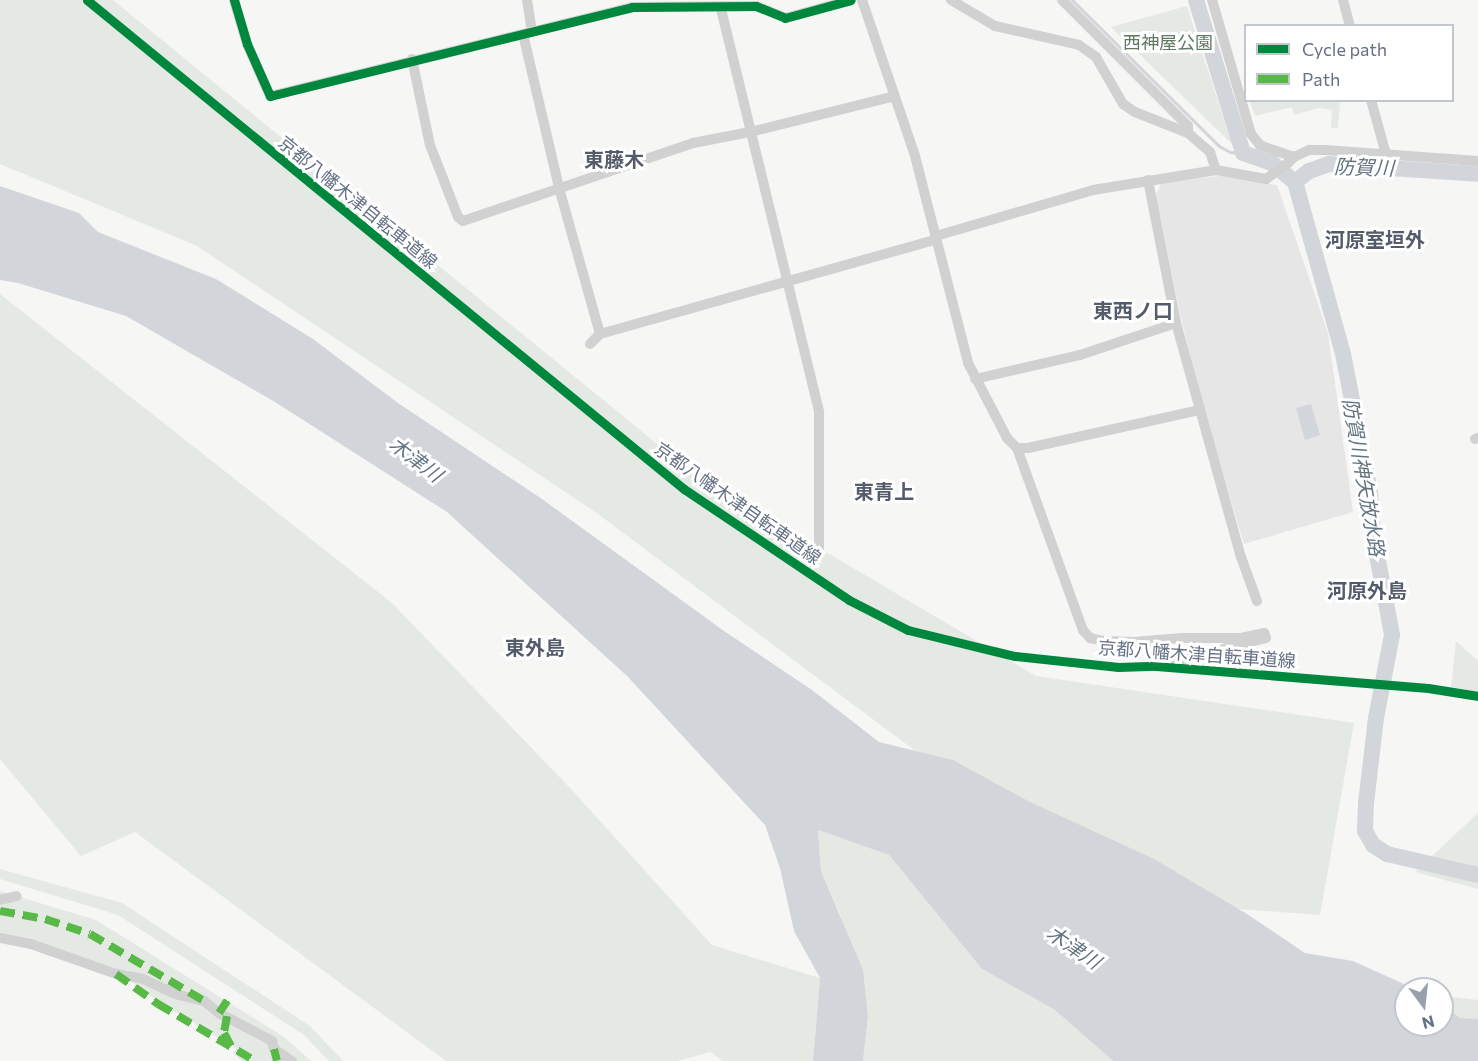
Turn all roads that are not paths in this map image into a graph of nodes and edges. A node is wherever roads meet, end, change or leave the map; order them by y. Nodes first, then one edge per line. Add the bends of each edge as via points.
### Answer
1 (234, 0) edge
2 (527, 0) edge
3 (851, 0) edge
4 (862, 0) edge
5 (951, 0) edge
6 (1062, 0) edge
7 (1212, 0) edge
8 (1343, 0) edge
9 (694, 4) edge
10 (721, 9) junction
11 (1349, 24) edge
12 (528, 33) junction
13 (411, 59) junction
14 (895, 96) junction
15 (1372, 102) edge
16 (750, 132) junction
17 (1188, 133) junction
18 (1386, 154) junction
19 (1291, 160) junction
20 (1478, 161) edge
21 (1216, 170) junction
22 (1148, 180) junction
23 (559, 188) junction
24 (937, 237) junction
25 (788, 282) junction
26 (1176, 323) junction
27 (600, 334) junction
28 (590, 344) dead end
29 (975, 379) junction
30 (1199, 410) junction
31 (1017, 448) junction
32 (819, 550) dead end
33 (1257, 601) dead end
34 (1156, 666) dead end
35 (17, 896) dead end
36 (0, 900) edge
37 (0, 938) edge
38 (292, 1061) edge

1 - 13 street via 247,44 270,96
2 - 12 street
3 - 10 street via 785,18 756,6
4 - 14 street
5 - 17 street via 995,26 1079,45 1096,57 1124,104
6 - 17 street via 1188,126
7 - 19 street via 1251,134 1260,145
8 - 11 street
9 - 10 street
9 - 12 street via 632,7
10 - 16 street
12 - 13 street
12 - 23 street
13 - 23 street via 430,145 458,217 463,221
14 - 16 street
14 - 24 street
15 - 18 street
16 - 23 street via 693,143
16 - 25 street
17 - 21 street via 1210,152
18 - 19 street via 1309,150
18 - 20 street
19 - 21 street via 1266,179
21 - 22 street
22 - 24 street via 1093,190
22 - 26 street
23 - 27 street
24 - 25 street
24 - 29 street
25 - 27 street
25 - 32 street via 819,412
26 - 29 street via 1080,355
26 - 30 street
27 - 28 street
29 - 31 street
30 - 31 street
30 - 33 street
31 - 34 street via 1083,630 1090,638 1134,642 1240,638 1264,633 1266,638
35 - 36 street
37 - 38 street via 143,979 175,994 204,1001 272,1041 274,1048

